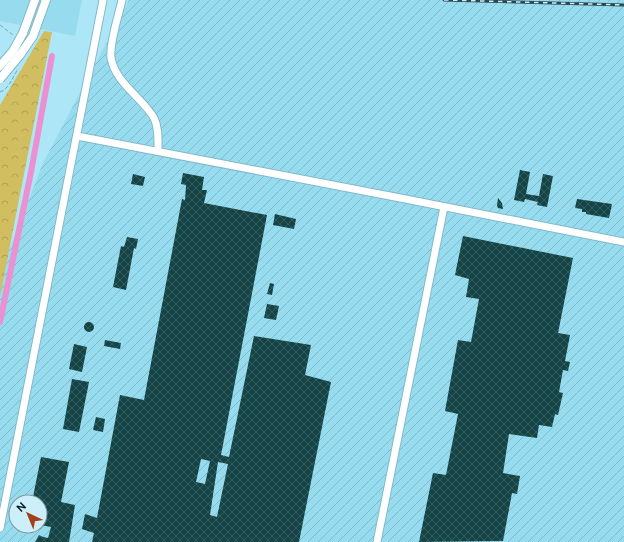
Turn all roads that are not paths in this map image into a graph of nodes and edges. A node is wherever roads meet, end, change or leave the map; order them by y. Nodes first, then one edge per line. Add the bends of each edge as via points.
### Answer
1 (36, 0) edge
2 (46, 0) edge
3 (103, 0) edge
4 (122, 0) edge
5 (0, 66) edge
6 (0, 79) edge
7 (77, 136) junction
8 (158, 151) junction
9 (444, 207) junction
10 (624, 242) edge
11 (0, 528) edge
12 (377, 542) edge

1 - 5 street, bridge via 23,34
2 - 6 street, bridge via 33,36
3 - 7 street
4 - 8 street via 111,56 124,83 154,118
7 - 8 street
7 - 11 street
8 - 9 street
9 - 10 street
9 - 12 street

